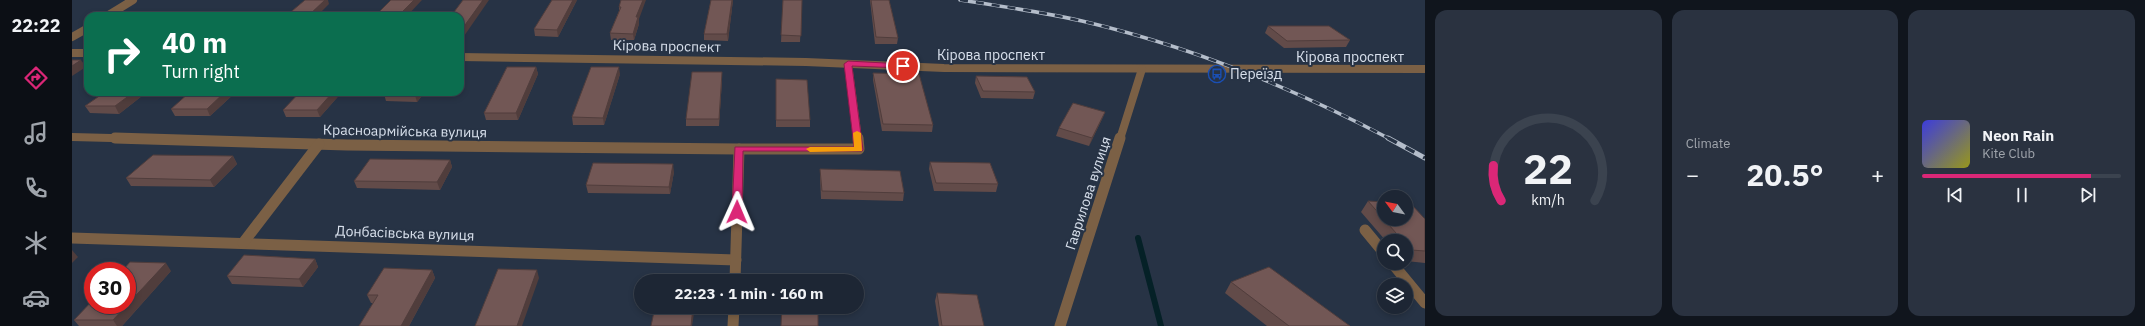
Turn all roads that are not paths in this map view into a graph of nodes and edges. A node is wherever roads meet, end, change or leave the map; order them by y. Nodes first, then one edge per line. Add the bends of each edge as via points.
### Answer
1 (133, 0) edge
2 (114, 12) edge
3 (84, 30) edge
4 (72, 37) edge
5 (72, 53) edge
6 (84, 53) edge
7 (464, 57) edge
8 (848, 64) junction
9 (1142, 69) junction
10 (1425, 69) edge
11 (72, 137) edge
12 (319, 144) junction
13 (739, 149) junction
14 (1365, 230) dead end
15 (72, 238) edge
16 (243, 243) junction
17 (1377, 245) edge
18 (736, 260) junction
19 (1398, 270) edge
20 (735, 274) edge
21 (1425, 304) edge
22 (734, 314) edge
23 (733, 326) edge
24 (1060, 326) edge

1 - 2 street
3 - 4 street
5 - 6 street
7 - 8 street, Кірова проспект
8 - 9 street, Кірова проспект via 944,68
8 - 13 street, Красноармійська вулиця via 859,150
9 - 10 street, Кірова проспект
9 - 24 street, Гаврилова вулиця
11 - 12 street, Красноармійська вулиця
12 - 13 street, Красноармійська вулиця
12 - 16 street
13 - 18 street
14 - 17 street
15 - 16 street, Донбасівська вулиця
16 - 18 street, Донбасівська вулиця
18 - 20 street
19 - 21 street
22 - 23 street

